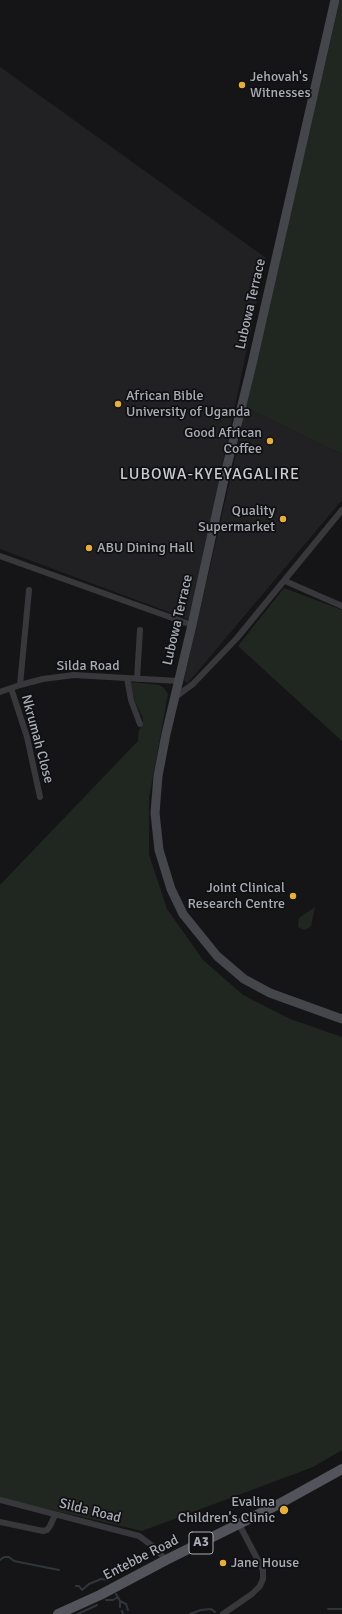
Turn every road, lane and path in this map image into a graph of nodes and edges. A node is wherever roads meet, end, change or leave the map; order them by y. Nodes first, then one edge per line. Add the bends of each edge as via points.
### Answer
1 (335, 0) edge
2 (342, 510) edge
3 (0, 556) edge
4 (285, 581) junction
5 (29, 590) dead end
6 (342, 606) edge
7 (192, 625) junction
8 (140, 630) dead end
9 (126, 678) junction
10 (137, 679) junction
11 (178, 681) junction
12 (20, 685) junction
13 (11, 688) junction
14 (0, 692) edge
15 (174, 698) junction
16 (140, 724) dead end
17 (40, 797) dead end
18 (342, 1019) edge
19 (342, 1469) edge
20 (0, 1500) edge
21 (55, 1515) junction
22 (0, 1522) edge
23 (239, 1524) junction
24 (166, 1560) junction
25 (58, 1614) edge
26 (223, 1614) edge

1 - 7 street, Lubowa Terrace
2 - 4 street
3 - 7 street
4 - 6 street
4 - 15 street via 237,638 193,684
5 - 12 street
7 - 11 street, Lubowa Terrace
8 - 10 street
9 - 10 street, Silda Road
9 - 12 street, Silda Road via 74,675
9 - 16 street
10 - 11 street, Silda Road
11 - 15 street, Lubowa Terrace
12 - 13 street, Silda Road
13 - 14 street, Silda Road
13 - 17 street, Nkrumah Close via 27,737
15 - 18 street, Lubowa Terrace via 158,776 155,813 159,850 171,889 183,914 217,956 244,979 283,999
19 - 23 main road, Entebbe Road / A3
20 - 21 street, Silda Road
21 - 22 street via 50,1526 43,1531
21 - 24 street, Silda Road via 140,1536
23 - 24 main road, Entebbe Road / A3
23 - 26 street via 263,1570 263,1579 252,1594
24 - 25 main road, Entebbe Road / A3

